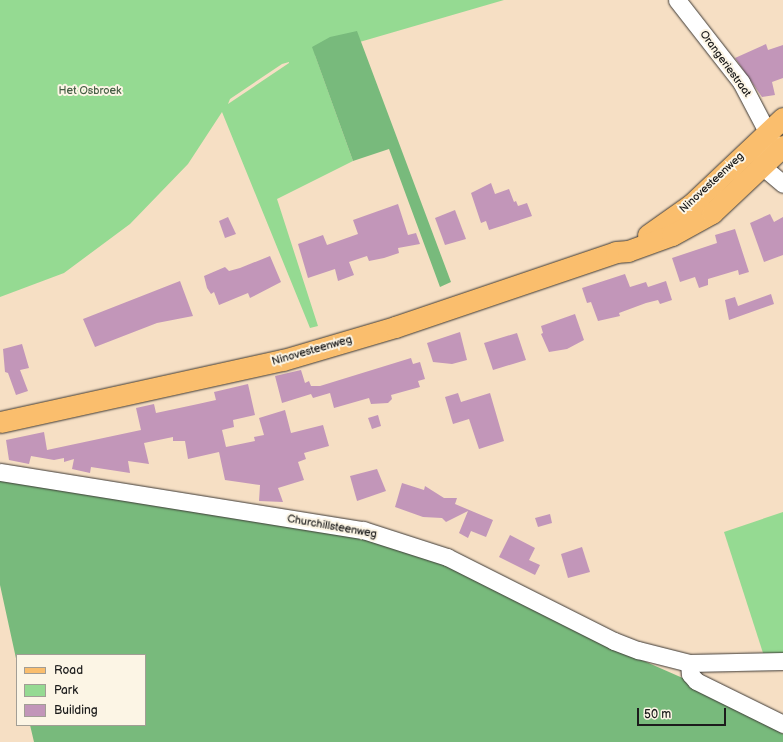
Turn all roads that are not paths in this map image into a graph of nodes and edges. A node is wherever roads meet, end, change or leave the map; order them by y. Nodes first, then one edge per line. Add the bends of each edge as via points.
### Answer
1 (677, 0) edge
2 (783, 118) edge
3 (767, 132) junction
4 (781, 152) edge
5 (763, 167) junction
6 (783, 184) edge
7 (616, 252) junction
8 (0, 422) edge
9 (0, 472) edge
10 (783, 661) edge
11 (689, 663) junction
12 (783, 724) edge

1 - 3 street, Orangeriestraat via 741,82
2 - 3 main road, Ninovesteenweg
3 - 4 street, Orangeriestraat
3 - 5 street
3 - 7 main road, Ninovesteenweg via 692,204 654,231
4 - 5 main road, Ninovesteenweg
5 - 6 street
5 - 7 main road, Ninovesteenweg via 712,213 690,227 628,251
7 - 8 main road, Ninovesteenweg via 395,327 283,360
9 - 11 street, Churchillsteenweg via 363,530 447,557 614,641 664,658
10 - 11 street, Churchillsteenweg
11 - 12 street via 690,674 696,681

